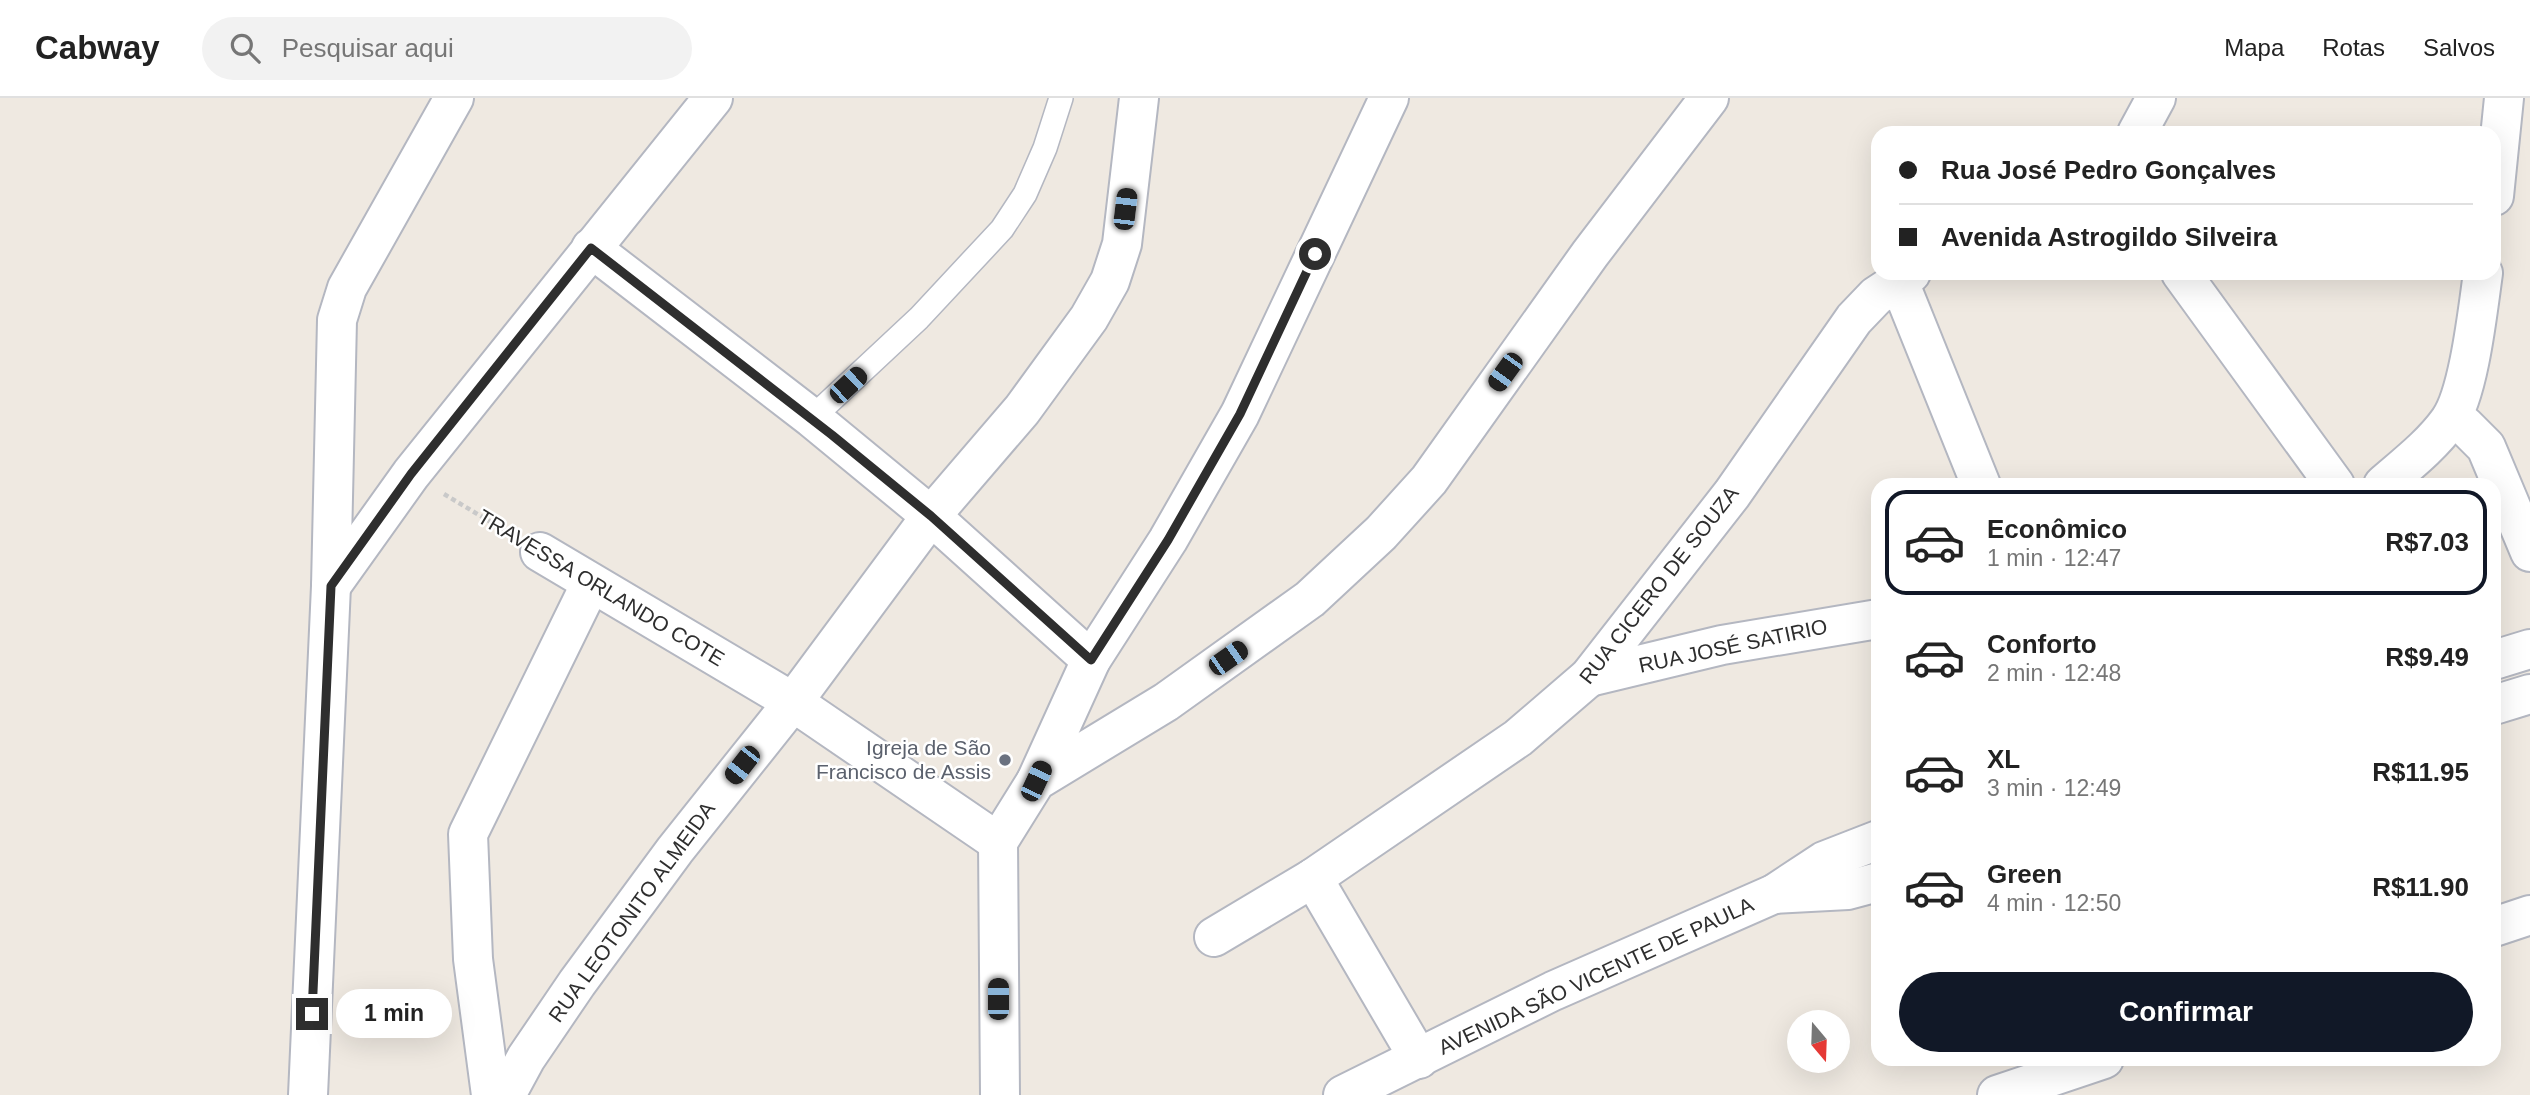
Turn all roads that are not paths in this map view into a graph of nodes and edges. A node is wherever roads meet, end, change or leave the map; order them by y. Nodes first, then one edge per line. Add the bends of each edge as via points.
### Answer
1 (454, 98) edge
2 (713, 98) edge
3 (1061, 98) edge
4 (1139, 98) edge
5 (1389, 98) edge
6 (1709, 98) edge
7 (2156, 98) edge
8 (2504, 98) edge
9 (2141, 126) edge
10 (2501, 127) edge
11 (591, 248) junction
12 (1899, 280) edge
13 (1906, 280) edge
14 (2186, 280) edge
15 (2482, 280) edge
16 (812, 418) junction
17 (2451, 419) junction
18 (1978, 478) edge
19 (2330, 478) edge
20 (2391, 478) edge
21 (2499, 478) edge
22 (2501, 483) edge
23 (931, 516) junction
24 (540, 552) road end
25 (2530, 552) edge
26 (592, 583) junction
27 (331, 586) junction
28 (1871, 620) edge
29 (2530, 649) edge
30 (2501, 658) edge
31 (1091, 660) junction
32 (1589, 677) junction
33 (2530, 694) edge
34 (793, 702) junction
35 (2501, 703) edge
36 (1036, 781) junction
37 (998, 842) junction
38 (1871, 843) edge
39 (1313, 878) junction
40 (1871, 883) edge
41 (1774, 894) junction
42 (2530, 915) edge
43 (2501, 925) edge
44 (1214, 937) dead end
45 (1419, 1059) junction
46 (2083, 1066) edge
47 (308, 1095) edge
48 (491, 1095) edge
49 (506, 1095) edge
50 (1000, 1095) edge
51 (1343, 1095) edge
52 (1997, 1095) edge

1 - 27 street via 341,302 335,350
2 - 11 street
3 - 16 lane via 1025,194 1002,229 919,318
4 - 23 street, RUA LEOTONITO ALMEIDA via 1122,244 1110,281 1023,410
5 - 31 street via 1240,414 1168,540
6 - 36 street via 1590,254 1429,480 1381,534 1310,599 1166,702
7 - 9 street
8 - 10 street
11 - 16 street
11 - 27 street via 411,474
12 - 32 street, RUA CICERO DE SOUZA via 1875,296 1854,320 1732,494
13 - 18 street
14 - 19 street
15 - 17 street via 2466,373
16 - 23 street
17 - 20 street
17 - 21 street via 2486,447
22 - 25 street
23 - 31 street
23 - 34 street, RUA LEOTONITO ALMEIDA
24 - 26 street, TRAVESSA ORLANDO COTE
26 - 34 street, TRAVESSA ORLANDO COTE
26 - 48 street via 468,834 473,959
27 - 47 street
28 - 32 street, RUA JOSÉ SATIRIO via 1722,646
29 - 30 street
31 - 36 street
32 - 39 street, RUA CICERO DE SOUZA via 1518,738
33 - 35 street
34 - 37 street, TRAVESSA ORLANDO COTE
34 - 49 street, RUA LEOTONITO ALMEIDA via 585,973
36 - 37 street
37 - 50 street
38 - 41 street, AVENIDA SÃO VICENTE DE PAULA via 1824,861
39 - 44 street, RUA CICERO DE SOUZA
39 - 45 street
40 - 41 street, AVENIDA SÃO VICENTE DE PAULA via 1848,890
41 - 45 street, AVENIDA SÃO VICENTE DE PAULA via 1553,991
42 - 43 street
45 - 51 street, AVENIDA SÃO VICENTE DE PAULA
46 - 52 street

